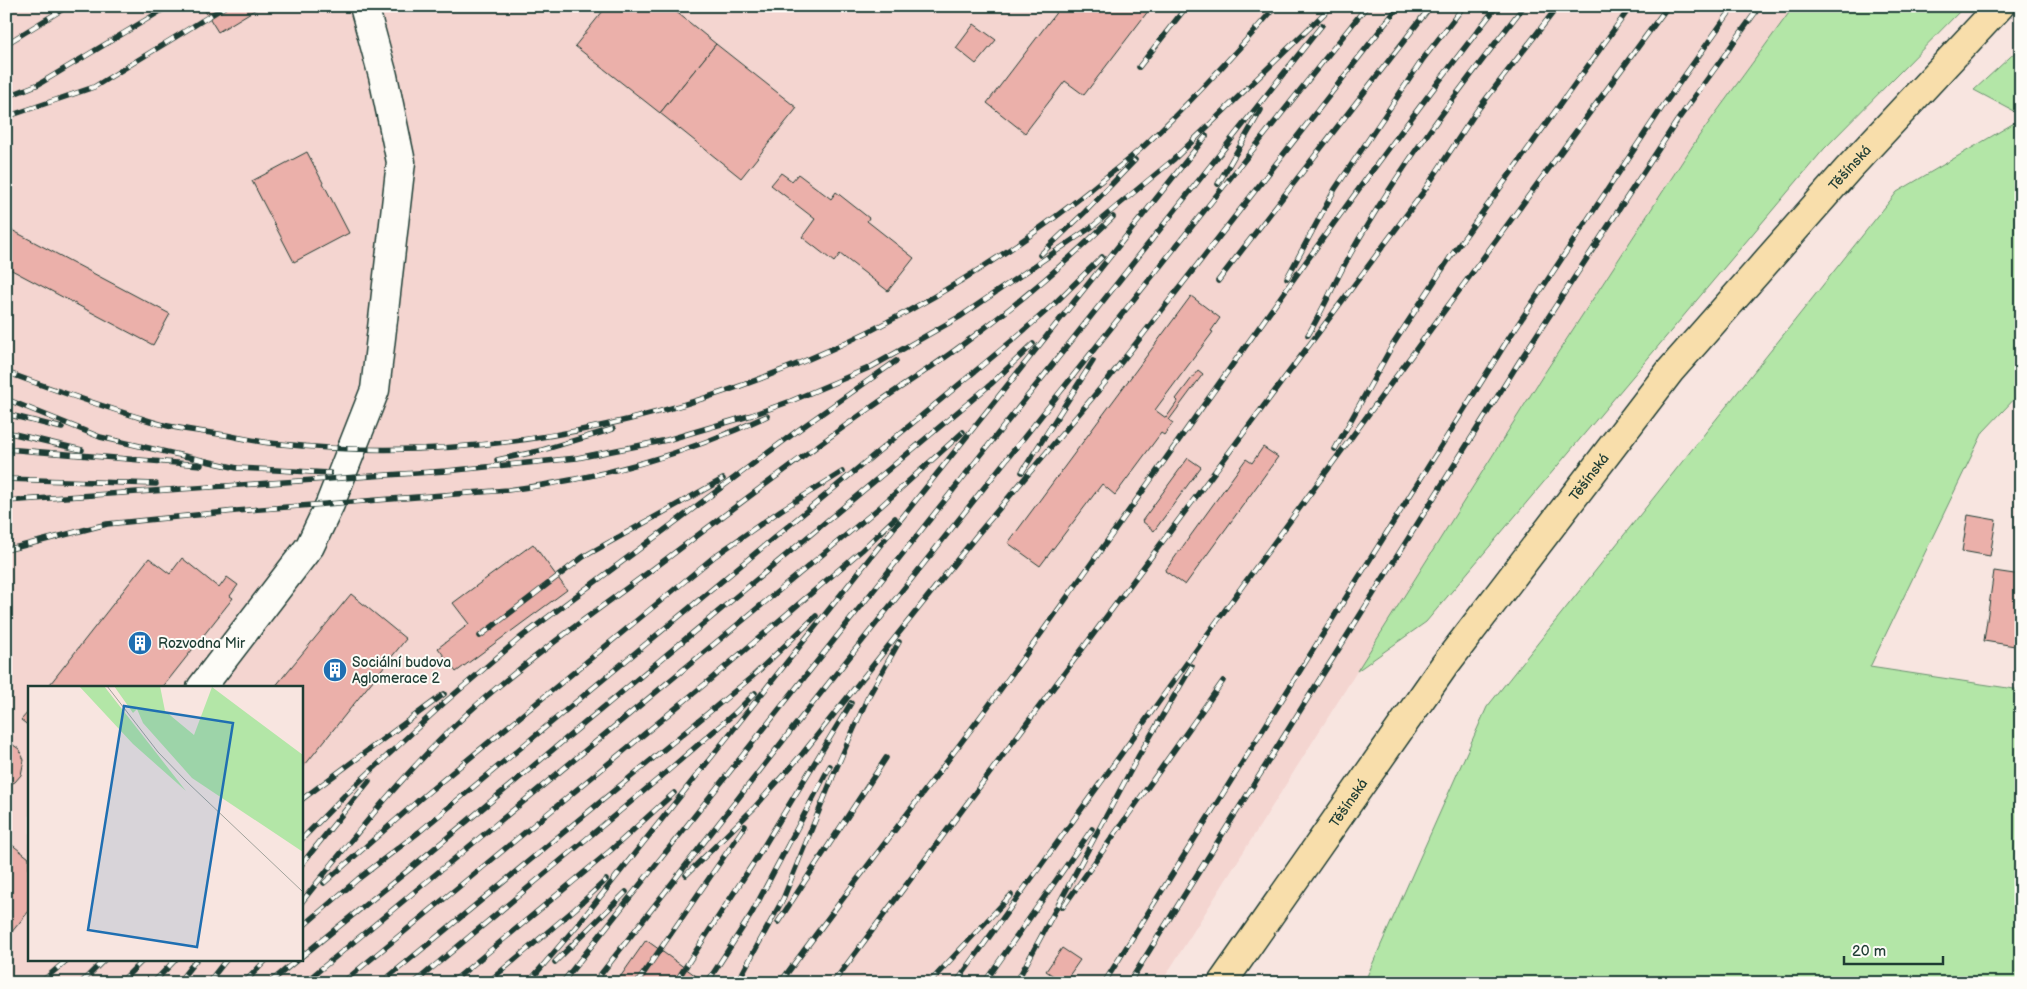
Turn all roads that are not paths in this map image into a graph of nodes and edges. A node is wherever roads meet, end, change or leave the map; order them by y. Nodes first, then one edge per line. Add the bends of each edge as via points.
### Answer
1 (364, 6) edge
2 (2000, 6) edge
3 (203, 686) edge
4 (1222, 983) edge

1 - 3 lane via 401,162 375,390 334,496 310,546
2 - 4 main road, Těšínská via 1848,169 1670,371 1444,666

